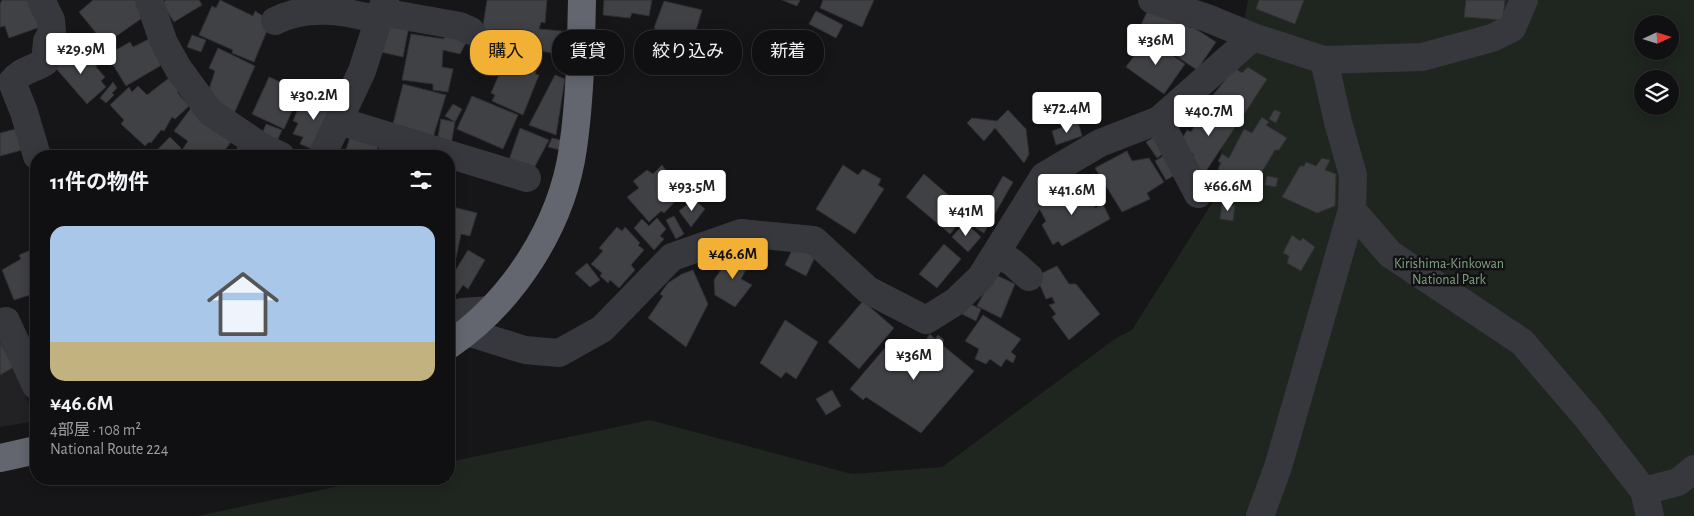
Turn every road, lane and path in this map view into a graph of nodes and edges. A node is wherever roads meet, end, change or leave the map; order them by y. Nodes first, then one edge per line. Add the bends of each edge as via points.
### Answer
1 (42, 0) edge
2 (149, 0) edge
3 (582, 0) edge
4 (1152, 0) edge
5 (1524, 0) edge
6 (382, 10) edge
7 (275, 21) dead end
8 (470, 31) edge
9 (1253, 37) junction
10 (1324, 60) junction
11 (1159, 120) junction
12 (339, 121) junction
13 (35, 150) edge
14 (266, 150) edge
15 (325, 150) edge
16 (419, 150) edge
17 (455, 160) edge
18 (528, 178) dead end
19 (1198, 194) dead end
20 (1352, 210) junction
21 (996, 254) junction
22 (1029, 277) dead end
23 (6, 321) dead end
24 (455, 334) edge
25 (30, 373) edge
26 (30, 451) edge
27 (0, 458) edge
28 (1694, 469) edge
29 (1647, 504) edge
30 (1260, 516) edge

1 - 13 street via 51,20 52,32 47,40 45,62 35,69 19,73 12,82
2 - 14 street via 164,43 210,112
3 - 24 highway via 573,149 560,199 540,244 515,284 490,310
4 - 9 street
5 - 10 street via 1512,28 1492,38 1422,57
6 - 7 street via 294,13
6 - 8 street
6 - 12 street via 362,71
9 - 10 street
9 - 11 street
10 - 20 street via 1353,175
11 - 19 street
11 - 21 street via 1100,143 1044,176
12 - 15 street
12 - 16 street
17 - 18 street
20 - 29 street via 1390,254 1522,342 1588,418
20 - 30 street via 1278,467
21 - 22 street via 1012,262
21 - 24 street via 981,277 956,302 926,320 868,290 814,240 740,233 672,257 602,329 559,353 525,350
23 - 25 street
26 - 27 highway
28 - 29 street

